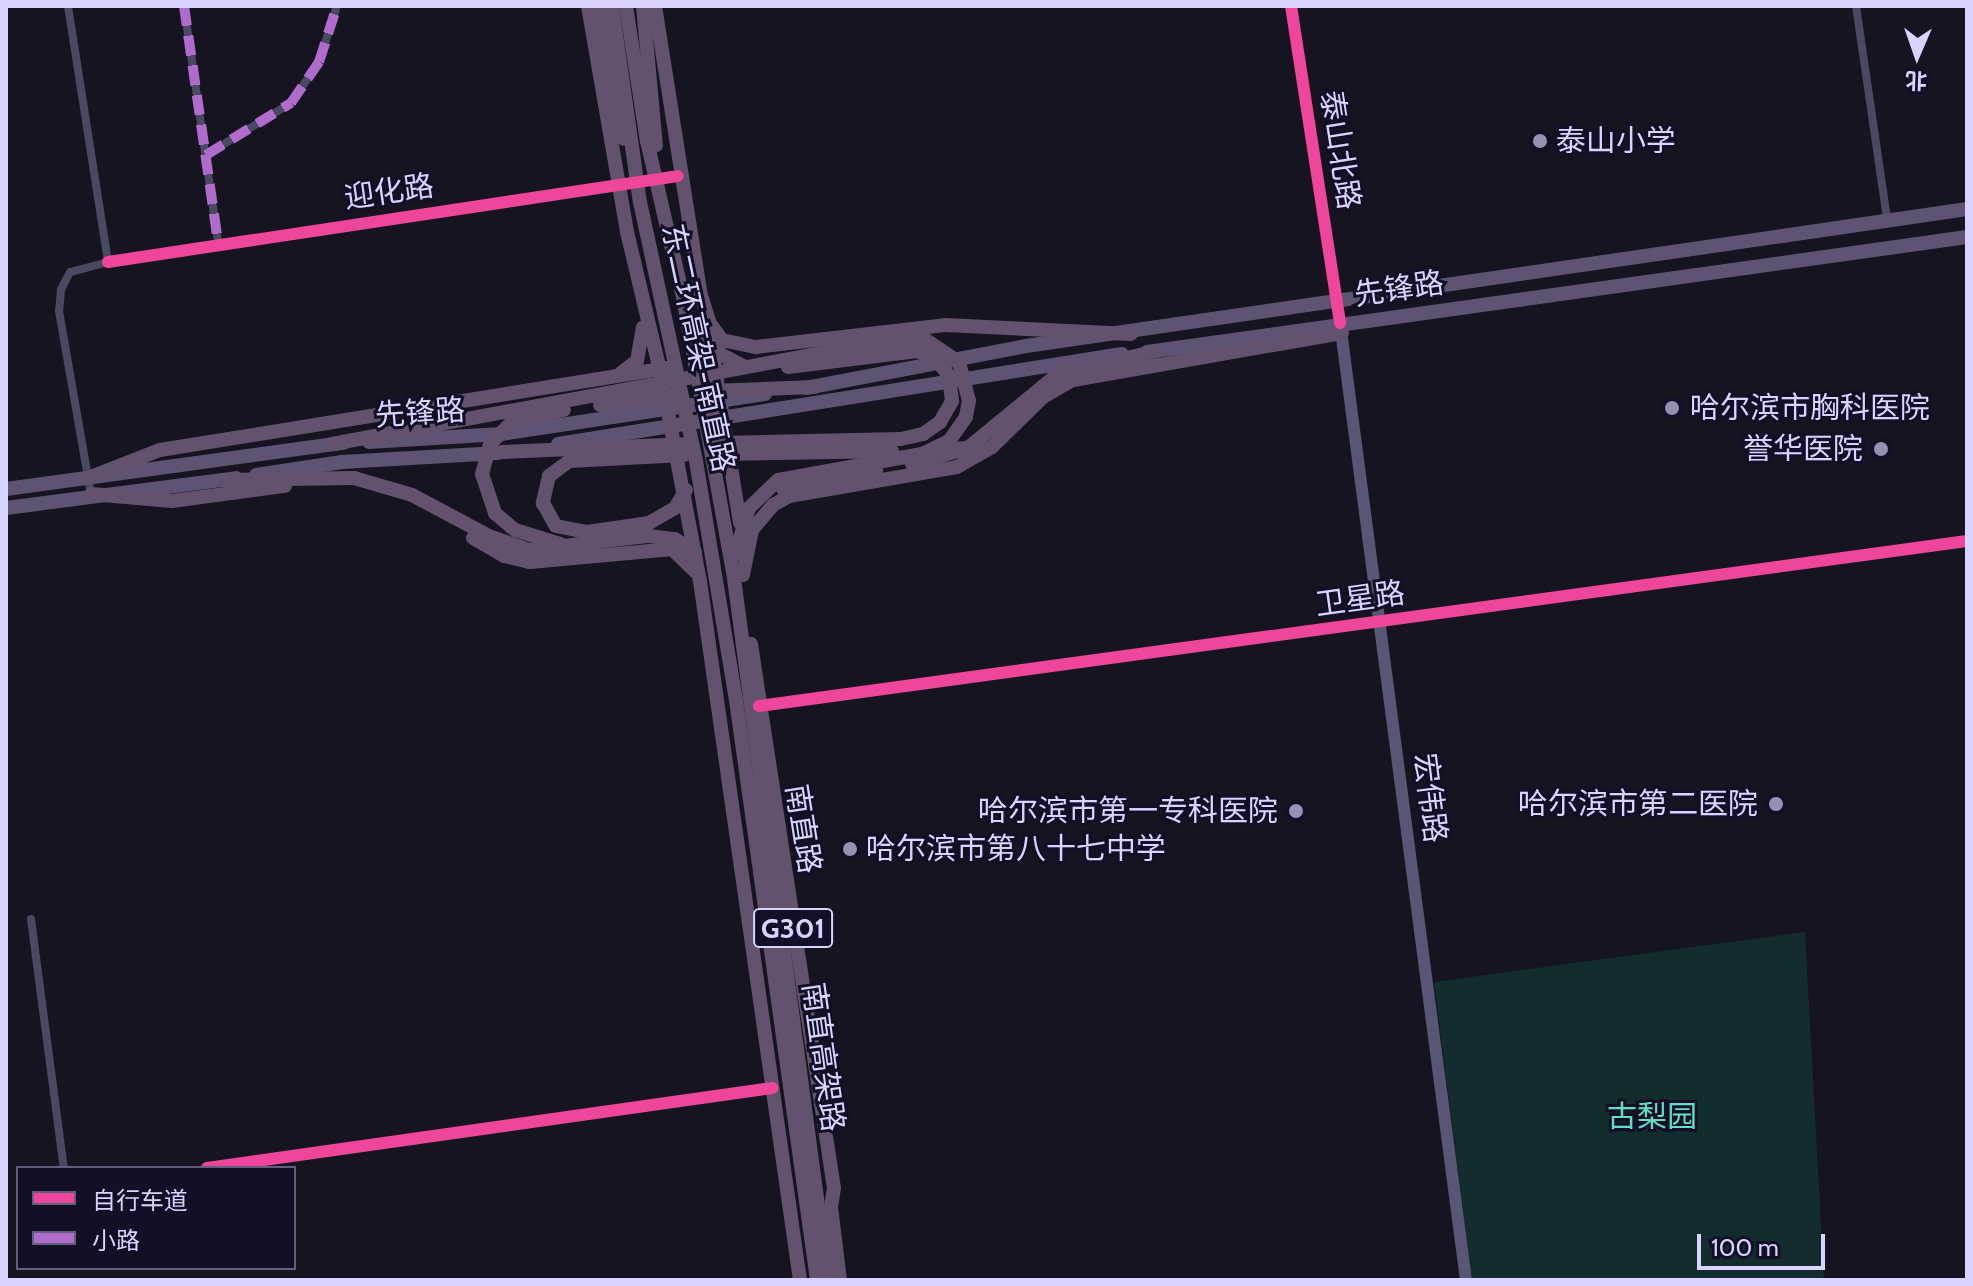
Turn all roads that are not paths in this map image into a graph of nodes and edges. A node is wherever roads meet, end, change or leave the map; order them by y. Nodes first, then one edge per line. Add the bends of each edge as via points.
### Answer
1 (68, 6) edge
2 (184, 6) edge
3 (337, 6) edge
4 (588, 6) edge
5 (599, 6) edge
6 (612, 6) edge
7 (626, 6) edge
8 (643, 6) edge
9 (655, 6) edge
10 (1291, 6) edge
11 (1856, 6) edge
12 (206, 155) junction
13 (678, 176) junction
14 (620, 191) junction
15 (658, 195) junction
16 (640, 202) junction
17 (1967, 209) edge
18 (1887, 218) junction
19 (1967, 237) edge
20 (218, 243) junction
21 (108, 262) junction
22 (683, 297) junction
23 (1337, 301) junction
24 (644, 302) junction
25 (1341, 328) junction
26 (1131, 334) junction
27 (722, 340) junction
28 (1156, 351) junction
29 (713, 356) junction
30 (660, 370) junction
31 (608, 379) junction
32 (815, 387) junction
33 (603, 395) junction
34 (332, 444) junction
35 (585, 444) junction
36 (968, 448) junction
37 (502, 452) joint
38 (696, 461) junction
39 (88, 478) junction
40 (347, 478) junction
41 (225, 480) junction
42 (375, 483) junction
43 (6, 489) edge
44 (91, 494) junction
45 (757, 499) junction
46 (6, 508) edge
47 (1967, 541) edge
48 (576, 546) junction
49 (714, 573) junction
50 (738, 573) junction
51 (700, 581) junction
52 (1382, 623) junction
53 (741, 627) junction
54 (722, 634) junction
55 (747, 701) junction
56 (31, 919) dead end
57 (764, 1047) junction
58 (772, 1088) junction
59 (64, 1166) edge
60 (221, 1166) edge
61 (834, 1188) junction
62 (800, 1280) edge
63 (817, 1280) edge
64 (828, 1280) edge
65 (840, 1280) edge
66 (1466, 1280) edge

1 - 21 street
2 - 12 street
3 - 12 street via 319,62 291,103
4 - 14 highway, G301
5 - 16 highway via 610,83
6 - 16 highway, 东二环高架-南直路
7 - 15 highway, 东二环高架-南直路
8 - 15 highway
9 - 13 highway
10 - 23 street, 泰山北路
11 - 18 street
12 - 20 street
13 - 14 street, 迎化路
13 - 27 highway via 701,295 709,322
14 - 20 street, 迎化路
14 - 24 highway, G301
15 - 22 highway, 东二环高架-南直路
16 - 38 highway, 东二环高架-南直路
17 - 18 main road, 先锋路
18 - 23 main road, 先锋路
19 - 25 main road, 先锋路
20 - 21 street, 迎化路
21 - 39 street, 迎化路 via 70,272 59,311
22 - 35 highway via 699,335 714,351 752,368 901,351 928,354 949,376 948,411 923,434 901,439
22 - 50 highway, 东二环高架-南直路
23 - 25 street, 泰山北路
23 - 26 main road, 先锋路
24 - 30 highway, G301
24 - 31 highway via 644,339 637,361
24 - 33 highway via 651,334 644,365
25 - 28 main road, 先锋路
25 - 50 highway via 1073,380 1043,397 992,447 957,467 789,496 773,505 752,530
25 - 52 main road, 宏伟路
26 - 27 highway via 945,325 756,347
26 - 32 main road, 先锋路 via 1026,346
27 - 29 highway
28 - 35 main road, 先锋路 via 1059,361
28 - 36 highway via 1057,375
29 - 30 highway
29 - 50 highway via 739,498
30 - 31 highway
30 - 51 highway, G301
31 - 39 highway via 160,450
32 - 34 main road, 先锋路 via 577,423
32 - 48 highway via 719,390 513,421 490,444 483,463 487,499 515,530
33 - 34 highway via 515,406
33 - 45 highway via 892,340 926,340 959,362 969,401 966,417 949,441 922,454 793,474
34 - 39 main road, 先锋路
35 - 37 highway
36 - 38 highway via 576,459 549,476 544,509 556,526 571,533 649,523 675,508
36 - 45 highway via 943,459 801,484
37 - 41 main road, 先锋路 via 342,462
38 - 49 highway, 东二环高架-南直路
39 - 43 main road, 先锋路
39 - 44 street
40 - 41 highway
40 - 42 highway
40 - 44 highway via 172,501
41 - 44 main road, 先锋路
42 - 48 highway via 432,504 512,546 545,551
42 - 51 highway via 519,561 672,549 692,564
44 - 46 main road, 先锋路
45 - 50 highway via 743,521
47 - 52 street, 卫星路
48 - 49 highway via 666,537 685,543
49 - 54 highway, 东二环高架-南直路
50 - 51 street
50 - 53 highway, 东二环高架-南直路
50 - 55 highway, 南直路 / G301
51 - 57 highway, G301
52 - 55 street, 卫星路
52 - 66 main road, 宏伟路
53 - 55 highway, 东二环高架-南直路
53 - 61 highway via 752,663 824,1171
54 - 55 highway, 东二环高架-南直路
54 - 57 highway via 724,702 767,1020
55 - 61 highway, 南直路 / G301
55 - 63 highway, 南直高架路
55 - 64 highway, 南直高架路
56 - 59 street
57 - 58 highway, G301
58 - 60 street
58 - 62 highway, G301
61 - 65 highway, 南直路 / G301 via 831,1207

